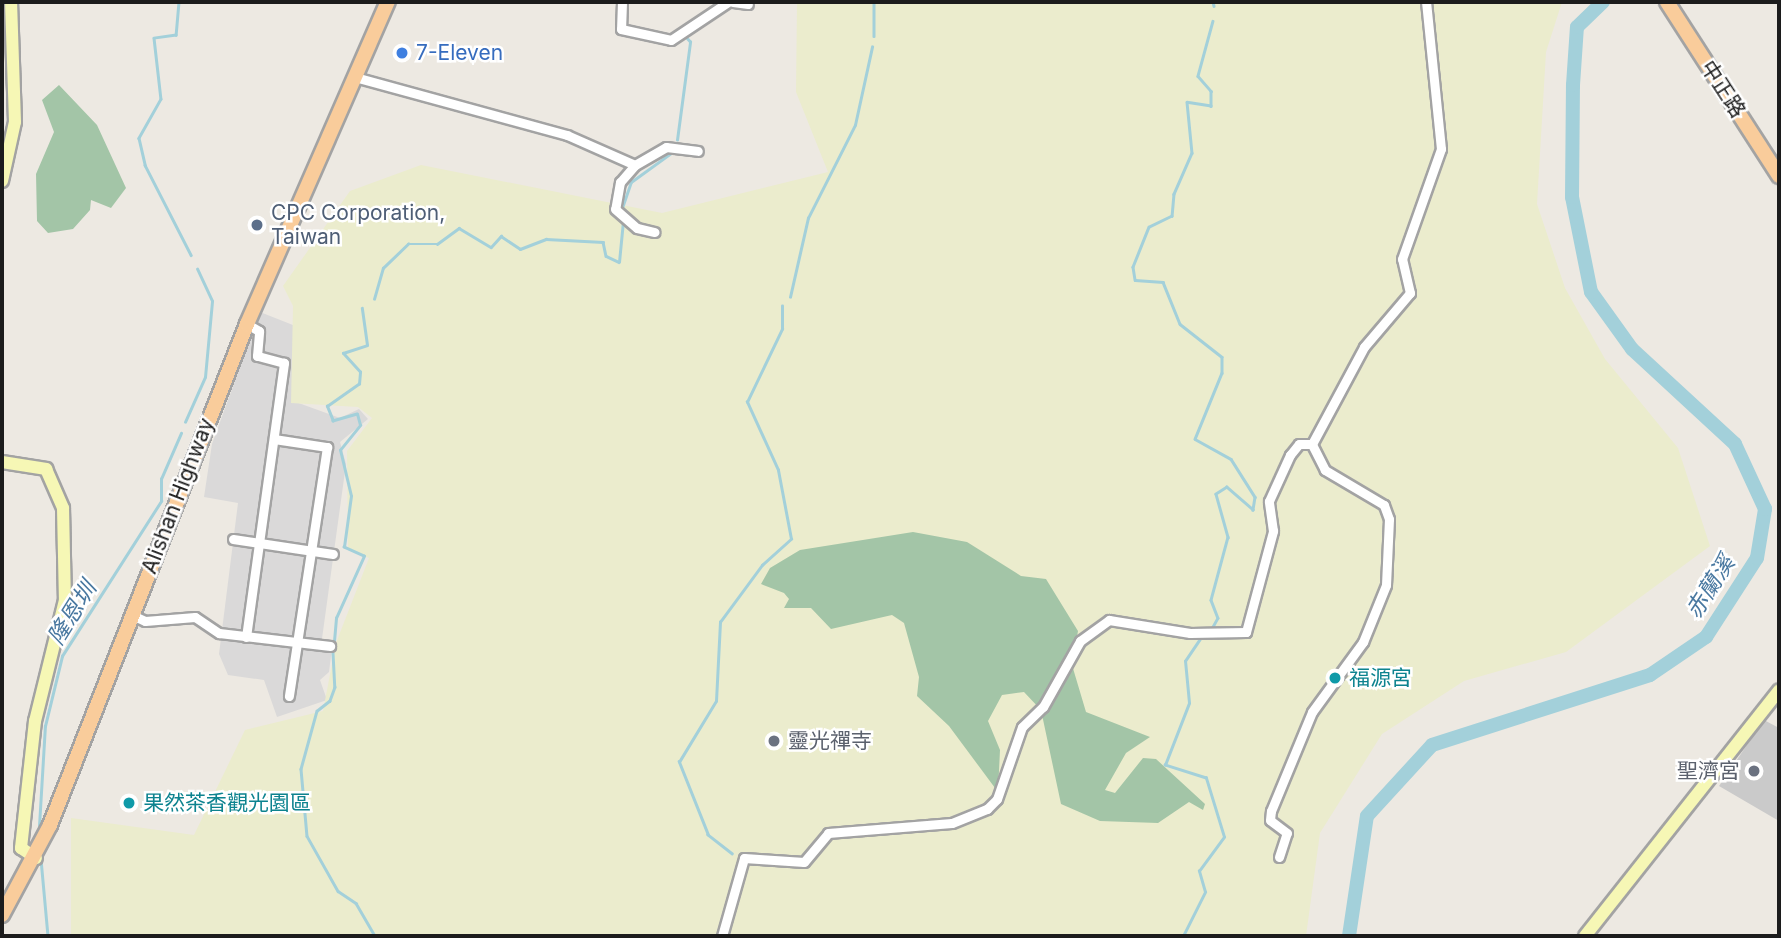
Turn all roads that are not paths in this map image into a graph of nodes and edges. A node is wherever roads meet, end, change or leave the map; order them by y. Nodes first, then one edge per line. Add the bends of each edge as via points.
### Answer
1 (11, 2) edge
2 (388, 2) edge
3 (622, 2) edge
4 (728, 2) edge
5 (733, 2) edge
6 (1426, 2) edge
7 (1667, 2) edge
8 (1675, 2) edge
9 (748, 4) dead end
10 (355, 77) junction
11 (698, 151) dead end
12 (1779, 164) edge
13 (635, 165) junction
14 (1779, 176) edge
15 (2, 181) edge
16 (655, 232) dead end
17 (247, 324) junction
18 (274, 439) junction
19 (1312, 444) junction
20 (2, 462) edge
21 (233, 539) dead end
22 (260, 543) junction
23 (311, 551) junction
24 (333, 554) dead end
25 (132, 615) junction
26 (246, 637) junction
27 (298, 641) junction
28 (330, 646) dead end
29 (1779, 690) edge
30 (289, 696) dead end
31 (1279, 857) dead end
32 (36, 858) junction
33 (2, 915) edge
34 (722, 936) edge
35 (1585, 936) edge

1 - 15 street via 15,122
2 - 10 main road, Alishan Highway
3 - 4 street via 621,29 671,40
5 - 9 street
6 - 19 street via 1441,149 1402,259 1410,293 1364,347
7 - 14 main road, 中正路
8 - 12 main road, 中正路
10 - 13 street via 567,135
10 - 17 main road, Alishan Highway
11 - 13 street via 666,147
13 - 16 street via 620,182 615,209 637,228
17 - 18 street via 259,331 257,356 284,363
17 - 25 main road, Alishan Highway
18 - 22 street
18 - 23 street via 327,447
19 - 31 street via 1325,470 1384,505 1389,519 1387,585 1363,642 1312,712 1271,811 1270,820 1287,834
19 - 34 street via 1299,444 1290,455 1269,501 1273,531 1246,632 1190,633 1108,620 1080,641 1044,706 1022,727 997,799 987,809 952,823 828,833 804,862 744,858
20 - 32 street via 46,469 63,508 65,600 35,721 21,848
21 - 22 street
22 - 23 street
22 - 26 street
23 - 24 street
23 - 27 street
25 - 26 street via 145,621 195,617 219,633
25 - 32 main road, Alishan Highway
26 - 27 street
27 - 28 street
27 - 30 street
29 - 35 street
32 - 33 main road, Alishan Highway

